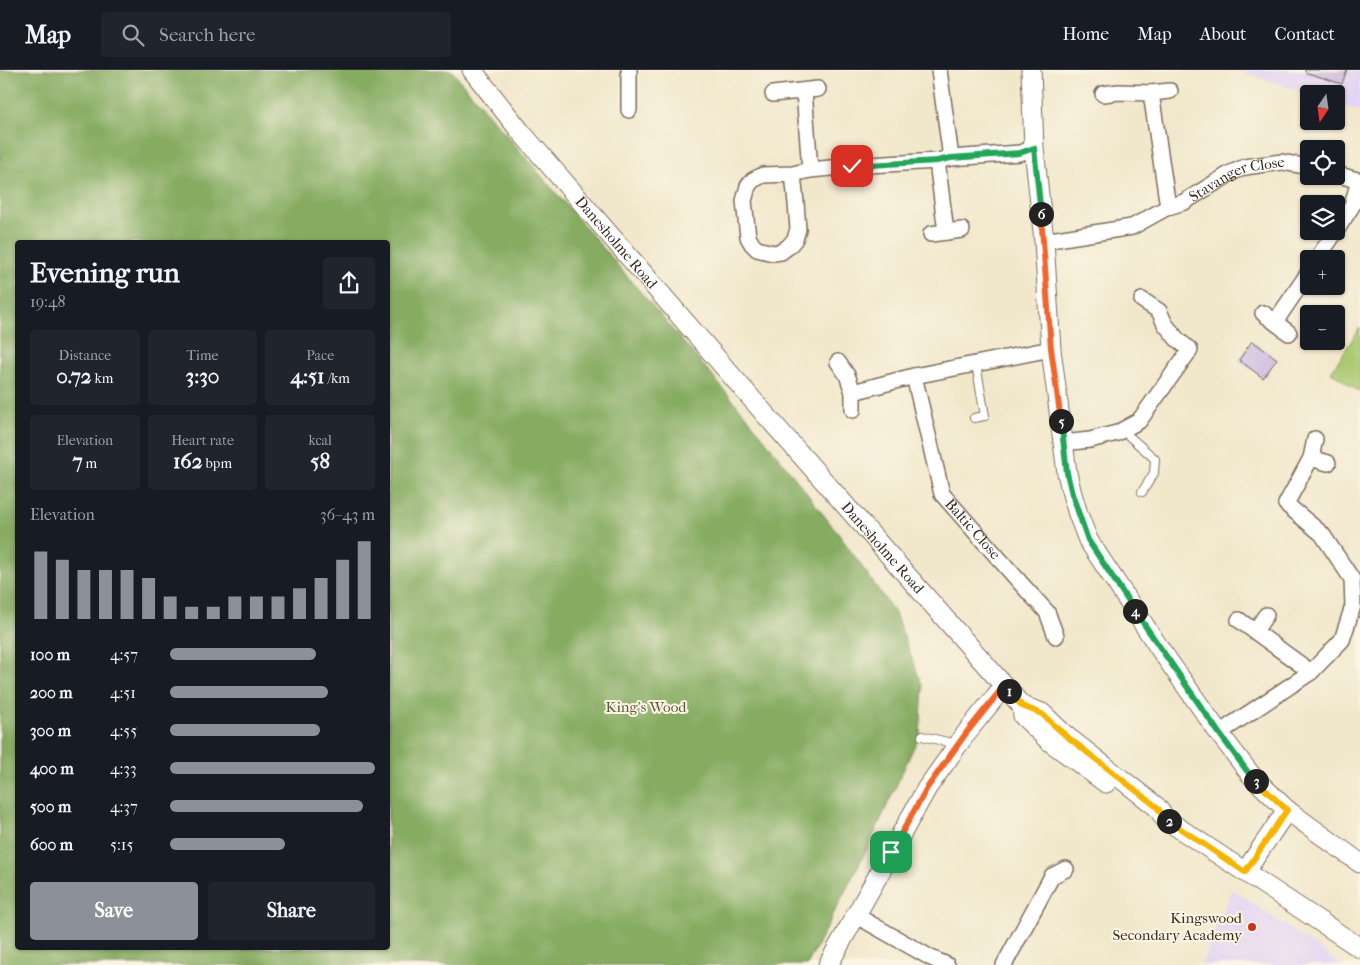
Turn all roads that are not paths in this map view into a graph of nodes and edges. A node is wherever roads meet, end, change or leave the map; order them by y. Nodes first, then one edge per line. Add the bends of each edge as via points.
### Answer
1 (472, 70) edge
2 (629, 70) edge
3 (939, 70) edge
4 (1031, 70) edge
5 (1170, 91) dead end
6 (1151, 92) junction
7 (773, 94) dead end
8 (1103, 94) dead end
9 (629, 110) dead end
10 (1034, 148) junction
11 (944, 160) junction
12 (1300, 165) edge
13 (810, 170) junction
14 (793, 174) junction
15 (1345, 176) edge
16 (1360, 180) edge
17 (1168, 207) junction
18 (1345, 217) edge
19 (962, 230) dead end
20 (1044, 241) junction
21 (1300, 282) edge
22 (1142, 300) dead end
23 (1289, 333) dead end
24 (1051, 348) junction
25 (838, 362) dead end
26 (976, 364) junction
27 (914, 376) junction
28 (853, 392) junction
29 (853, 410) dead end
30 (974, 418) dead end
31 (1122, 430) junction
32 (1315, 439) dead end
33 (1064, 443) junction
34 (1311, 458) junction
35 (1328, 463) dead end
36 (1142, 492) dead end
37 (1356, 579) edge
38 (1266, 615) dead end
39 (1239, 620) dead end
40 (1255, 631) junction
41 (1056, 636) dead end
42 (1311, 672) junction
43 (1004, 686) junction
44 (1219, 733) junction
45 (922, 736) dead end
46 (958, 745) junction
47 (1287, 810) junction
48 (1360, 863) edge
49 (1066, 869) dead end
50 (1245, 872) junction
51 (855, 915) junction
52 (1360, 948) edge
53 (828, 965) edge
54 (947, 965) edge
55 (1004, 965) edge

1 - 43 street, Danesholme Road via 520,131
2 - 9 street
3 - 11 street
4 - 10 street
5 - 6 street
6 - 8 street
6 - 17 street, Stavanger Close
7 - 13 street via 811,90
10 - 11 street via 1020,153
10 - 20 street
11 - 13 street
11 - 19 street via 939,233
12 - 17 street, Stavanger Close via 1282,162 1245,167 1184,202
13 - 14 street
14 - 14 street via 798,229 795,239 781,252 757,249 748,236 746,224 744,201 748,186 763,175
15 - 16 street
16 - 18 street
17 - 20 street, Stavanger Close via 1132,228
20 - 24 street
21 - 23 street via 1269,318
22 - 31 street via 1159,311 1165,324 1190,350 1139,421
24 - 26 street
24 - 33 street
25 - 28 street via 847,374
26 - 27 street
26 - 30 lane via 985,416
27 - 28 street
27 - 41 street, Baltic Close via 942,494 1047,612
28 - 29 street
31 - 33 street via 1090,440
31 - 36 lane via 1155,459 1154,473
32 - 34 street
33 - 44 street via 1072,494 1088,540
34 - 35 street
34 - 37 street via 1286,504 1322,534
37 - 42 street via 1353,606 1342,640
38 - 40 street
39 - 40 street
40 - 42 street
42 - 44 street
43 - 46 street
43 - 50 street, Danesholme Road via 1022,706 1042,714 1157,807 1165,819
44 - 47 street via 1250,775
45 - 46 lane
46 - 51 street via 927,788
47 - 48 street
47 - 50 street
49 - 55 street via 1052,876
50 - 52 street, Danesholme Road
51 - 53 street
51 - 54 street

